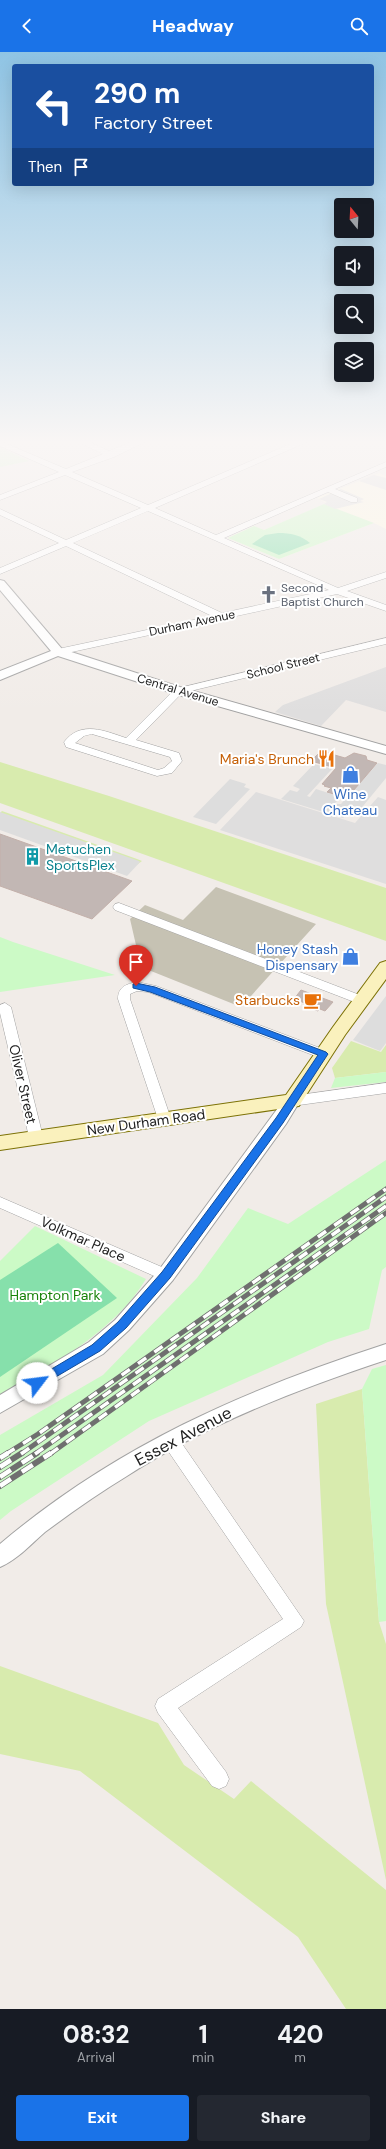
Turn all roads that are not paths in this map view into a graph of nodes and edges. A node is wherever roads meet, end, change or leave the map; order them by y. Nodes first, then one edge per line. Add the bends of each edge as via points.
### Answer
1 (40, 530) edge
2 (98, 530) edge
3 (203, 530) edge
4 (233, 530) edge
5 (218, 537) junction
6 (68, 543) junction
7 (0, 571) edge
8 (386, 575) edge
9 (0, 583) edge
10 (338, 591) junction
11 (386, 608) edge
12 (220, 616) junction
13 (386, 641) edge
14 (58, 652) junction
15 (0, 676) edge
16 (179, 691) junction
17 (129, 741) junction
18 (386, 750) edge
19 (119, 907) dead end
20 (386, 967) edge
21 (361, 1000) junction
22 (5, 1007) dead end
23 (323, 1054) junction
24 (386, 1088) edge
25 (292, 1101) junction
26 (164, 1119) junction
27 (36, 1137) junction
28 (0, 1142) edge
29 (0, 1202) edge
30 (166, 1275) junction
31 (386, 1352) edge
32 (0, 1405) edge
33 (170, 1440) junction
34 (0, 1557) edge
35 (219, 1779) dead end

1 - 6 street
2 - 6 street
3 - 5 street
4 - 5 street
5 - 10 street
6 - 7 street
6 - 12 street
8 - 10 street, Durham Avenue
9 - 14 street
10 - 11 street
10 - 12 street, Durham Avenue
12 - 14 street, Durham Avenue
13 - 16 street, School Street
14 - 15 street, Durham Avenue via 27,662
14 - 16 street, Central Avenue
16 - 17 street
16 - 18 street, Central Avenue
17 - 17 street via 92,731 80,734 70,742 70,745 157,773 168,771 177,762 175,755
19 - 21 street
20 - 21 main road
21 - 23 main road
22 - 27 street, Oliver Street
23 - 25 main road
23 - 26 street via 152,990 136,986 129,988 124,993 124,999
24 - 25 street
25 - 26 main road, New Durham Road
25 - 30 street
26 - 27 main road, New Durham Road
27 - 28 main road, New Durham Road
29 - 30 street, Volkmar Place
30 - 32 street via 122,1325 96,1348
31 - 33 street, Essex Avenue via 258,1398
33 - 34 street, Essex Avenue via 79,1497
33 - 35 street via 296,1621 165,1706

